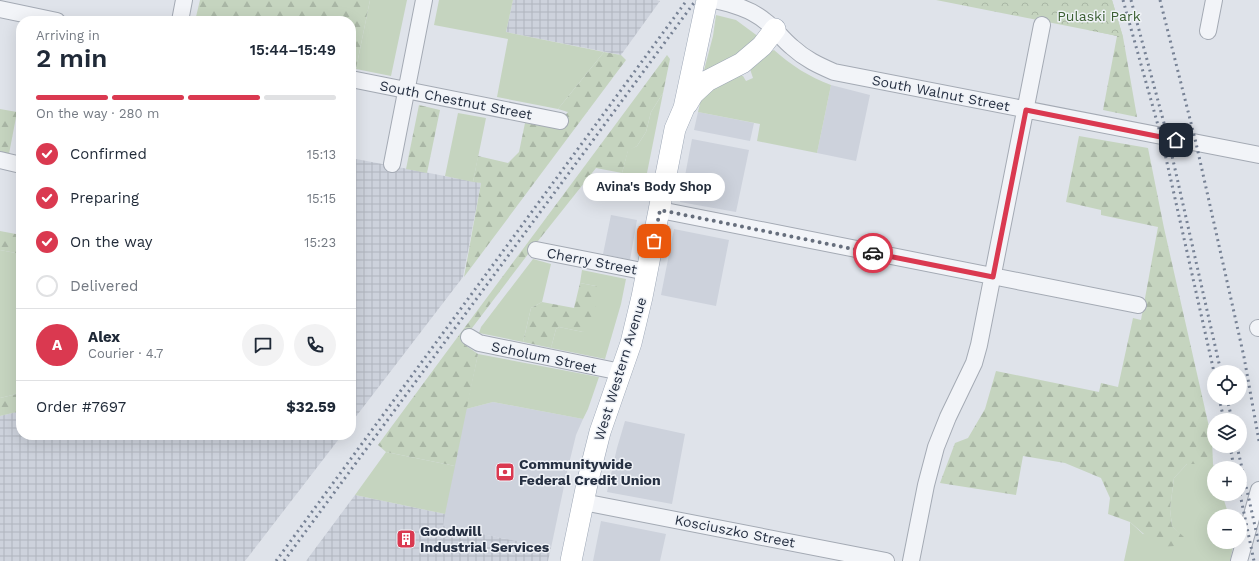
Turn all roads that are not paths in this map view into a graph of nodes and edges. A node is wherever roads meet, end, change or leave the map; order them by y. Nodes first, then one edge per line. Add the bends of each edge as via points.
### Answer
1 (184, 0) edge
2 (424, 0) edge
3 (694, 0) edge
4 (707, 0) edge
5 (714, 0) edge
6 (1214, 0) edge
7 (0, 9) edge
8 (33, 16) edge
9 (181, 16) edge
10 (1042, 25) dead end
11 (776, 29) junction
12 (1208, 31) dead end
13 (356, 81) edge
14 (406, 90) junction
15 (684, 108) junction
16 (1026, 110) junction
17 (560, 120) dead end
18 (675, 129) junction
19 (1259, 156) edge
20 (0, 160) edge
21 (16, 164) edge
22 (392, 164) dead end
23 (660, 210) junction
24 (536, 250) dead end
25 (647, 272) junction
26 (993, 277) junction
27 (1138, 305) dead end
28 (469, 337) dead end
29 (621, 372) junction
30 (1259, 490) edge
31 (583, 502) junction
32 (571, 561) edge
33 (886, 561) edge
34 (911, 561) edge
35 (1239, 561) edge

1 - 9 street
2 - 14 street
3 - 18 main road, West Western Avenue via 672,107
4 - 15 main road, West Western Avenue
5 - 11 street, South Walnut Street via 755,14
6 - 12 street
7 - 8 street
10 - 16 street
11 - 15 main road via 762,46 742,63 707,81
11 - 16 street, South Walnut Street via 791,46 812,62 834,72
13 - 14 street, South Chestnut Street
14 - 17 street, South Chestnut Street
14 - 22 street
15 - 18 main road, West Western Avenue
16 - 19 street, South Walnut Street
16 - 26 street
18 - 23 main road, West Western Avenue
20 - 21 street
23 - 25 main road, West Western Avenue
23 - 26 street
24 - 25 street, Cherry Street
25 - 29 main road, West Western Avenue via 631,343
26 - 27 street
26 - 34 street via 974,363 936,447
28 - 29 street, Scholum Street via 478,343
29 - 31 main road, West Western Avenue via 600,432
30 - 35 street
31 - 32 main road, West Western Avenue
31 - 33 street, Kosciuszko Street

